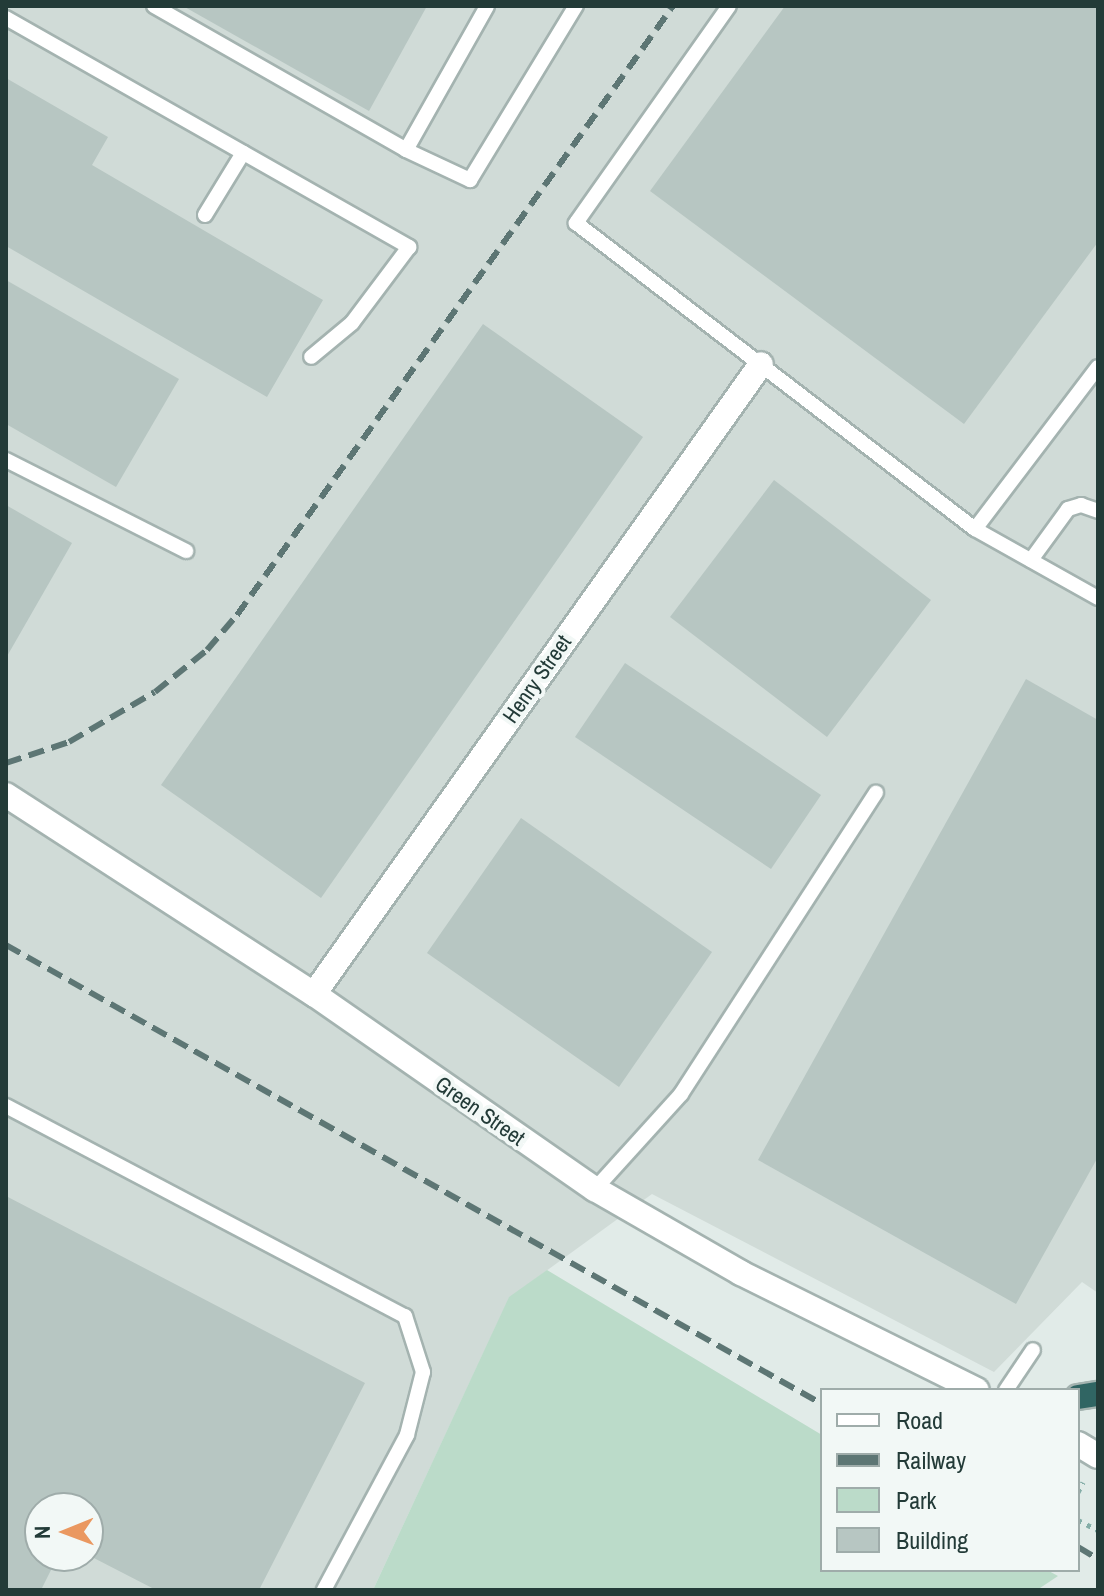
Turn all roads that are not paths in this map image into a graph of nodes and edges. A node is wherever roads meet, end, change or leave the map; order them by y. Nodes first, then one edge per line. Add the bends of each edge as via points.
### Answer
1 (154, 6) edge
2 (487, 6) edge
3 (576, 6) edge
4 (729, 6) edge
5 (6, 18) edge
6 (406, 150) junction
7 (243, 153) junction
8 (205, 215) dead end
9 (311, 357) dead end
10 (761, 364) junction
11 (1098, 367) edge
12 (6, 460) edge
13 (1098, 511) edge
14 (975, 529) junction
15 (186, 551) dead end
16 (1031, 560) junction
17 (1098, 598) edge
18 (876, 793) dead end
19 (6, 795) edge
20 (314, 994) junction
21 (6, 1106) edge
22 (595, 1189) junction
23 (1033, 1350) dead end
24 (973, 1388) edge
25 (1007, 1388) edge
26 (1080, 1445) edge
27 (1098, 1456) edge
28 (324, 1590) edge

1 - 6 lane
2 - 6 lane
3 - 6 lane via 470,180
4 - 10 lane via 576,223
5 - 7 lane
7 - 8 lane
7 - 9 lane via 409,247 352,323
10 - 14 lane
10 - 20 street, Henry Street
11 - 14 lane
12 - 15 lane
13 - 16 lane via 1081,505 1068,509
14 - 16 lane
16 - 17 lane
18 - 22 lane via 681,1094
19 - 20 street, Green Street
20 - 22 street, Green Street
21 - 28 lane via 405,1316 423,1372 407,1435
22 - 24 street, Green Street via 741,1273
23 - 25 lane
26 - 27 street

